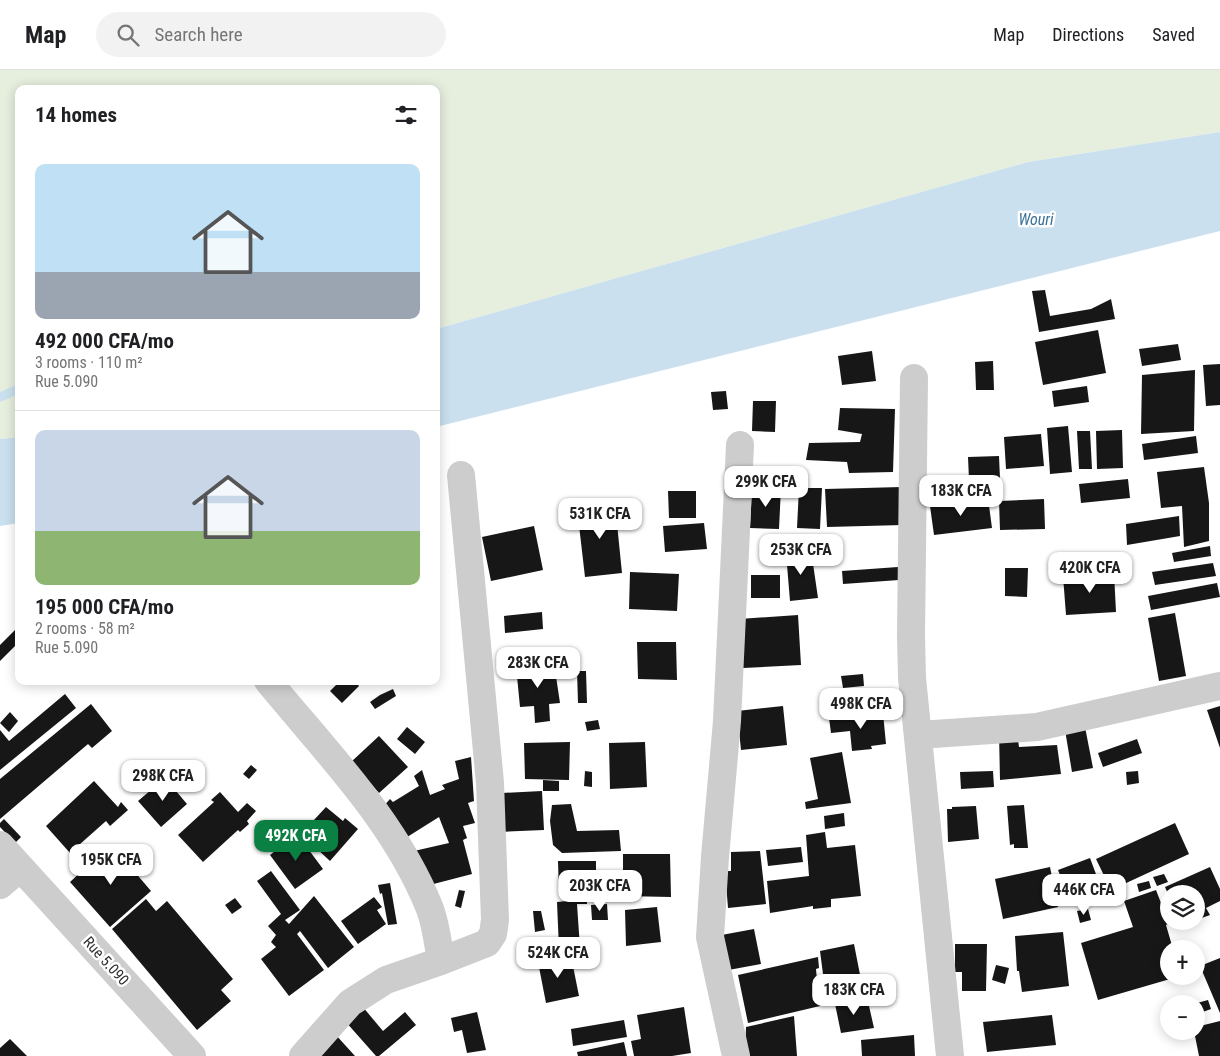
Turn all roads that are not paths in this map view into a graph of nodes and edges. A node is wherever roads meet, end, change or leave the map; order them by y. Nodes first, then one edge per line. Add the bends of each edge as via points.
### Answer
1 (914, 378) dead end
2 (740, 446) dead end
3 (461, 475) dead end
4 (271, 685) edge
5 (1220, 686) edge
6 (919, 735) junction
7 (0, 845) edge
8 (10, 876) edge
9 (441, 961) junction
10 (192, 1056) edge
11 (303, 1056) edge
12 (736, 1056) edge
13 (950, 1056) edge

1 - 6 street via 911,635
2 - 12 street via 727,721 710,937
3 - 9 street via 490,783 495,920 487,943
4 - 9 street via 362,794 402,851 431,911
5 - 6 street via 1037,727
6 - 13 street
7 - 8 street, Rue 5.090
8 - 10 street, Rue 5.090
9 - 11 street via 386,980 350,1003

